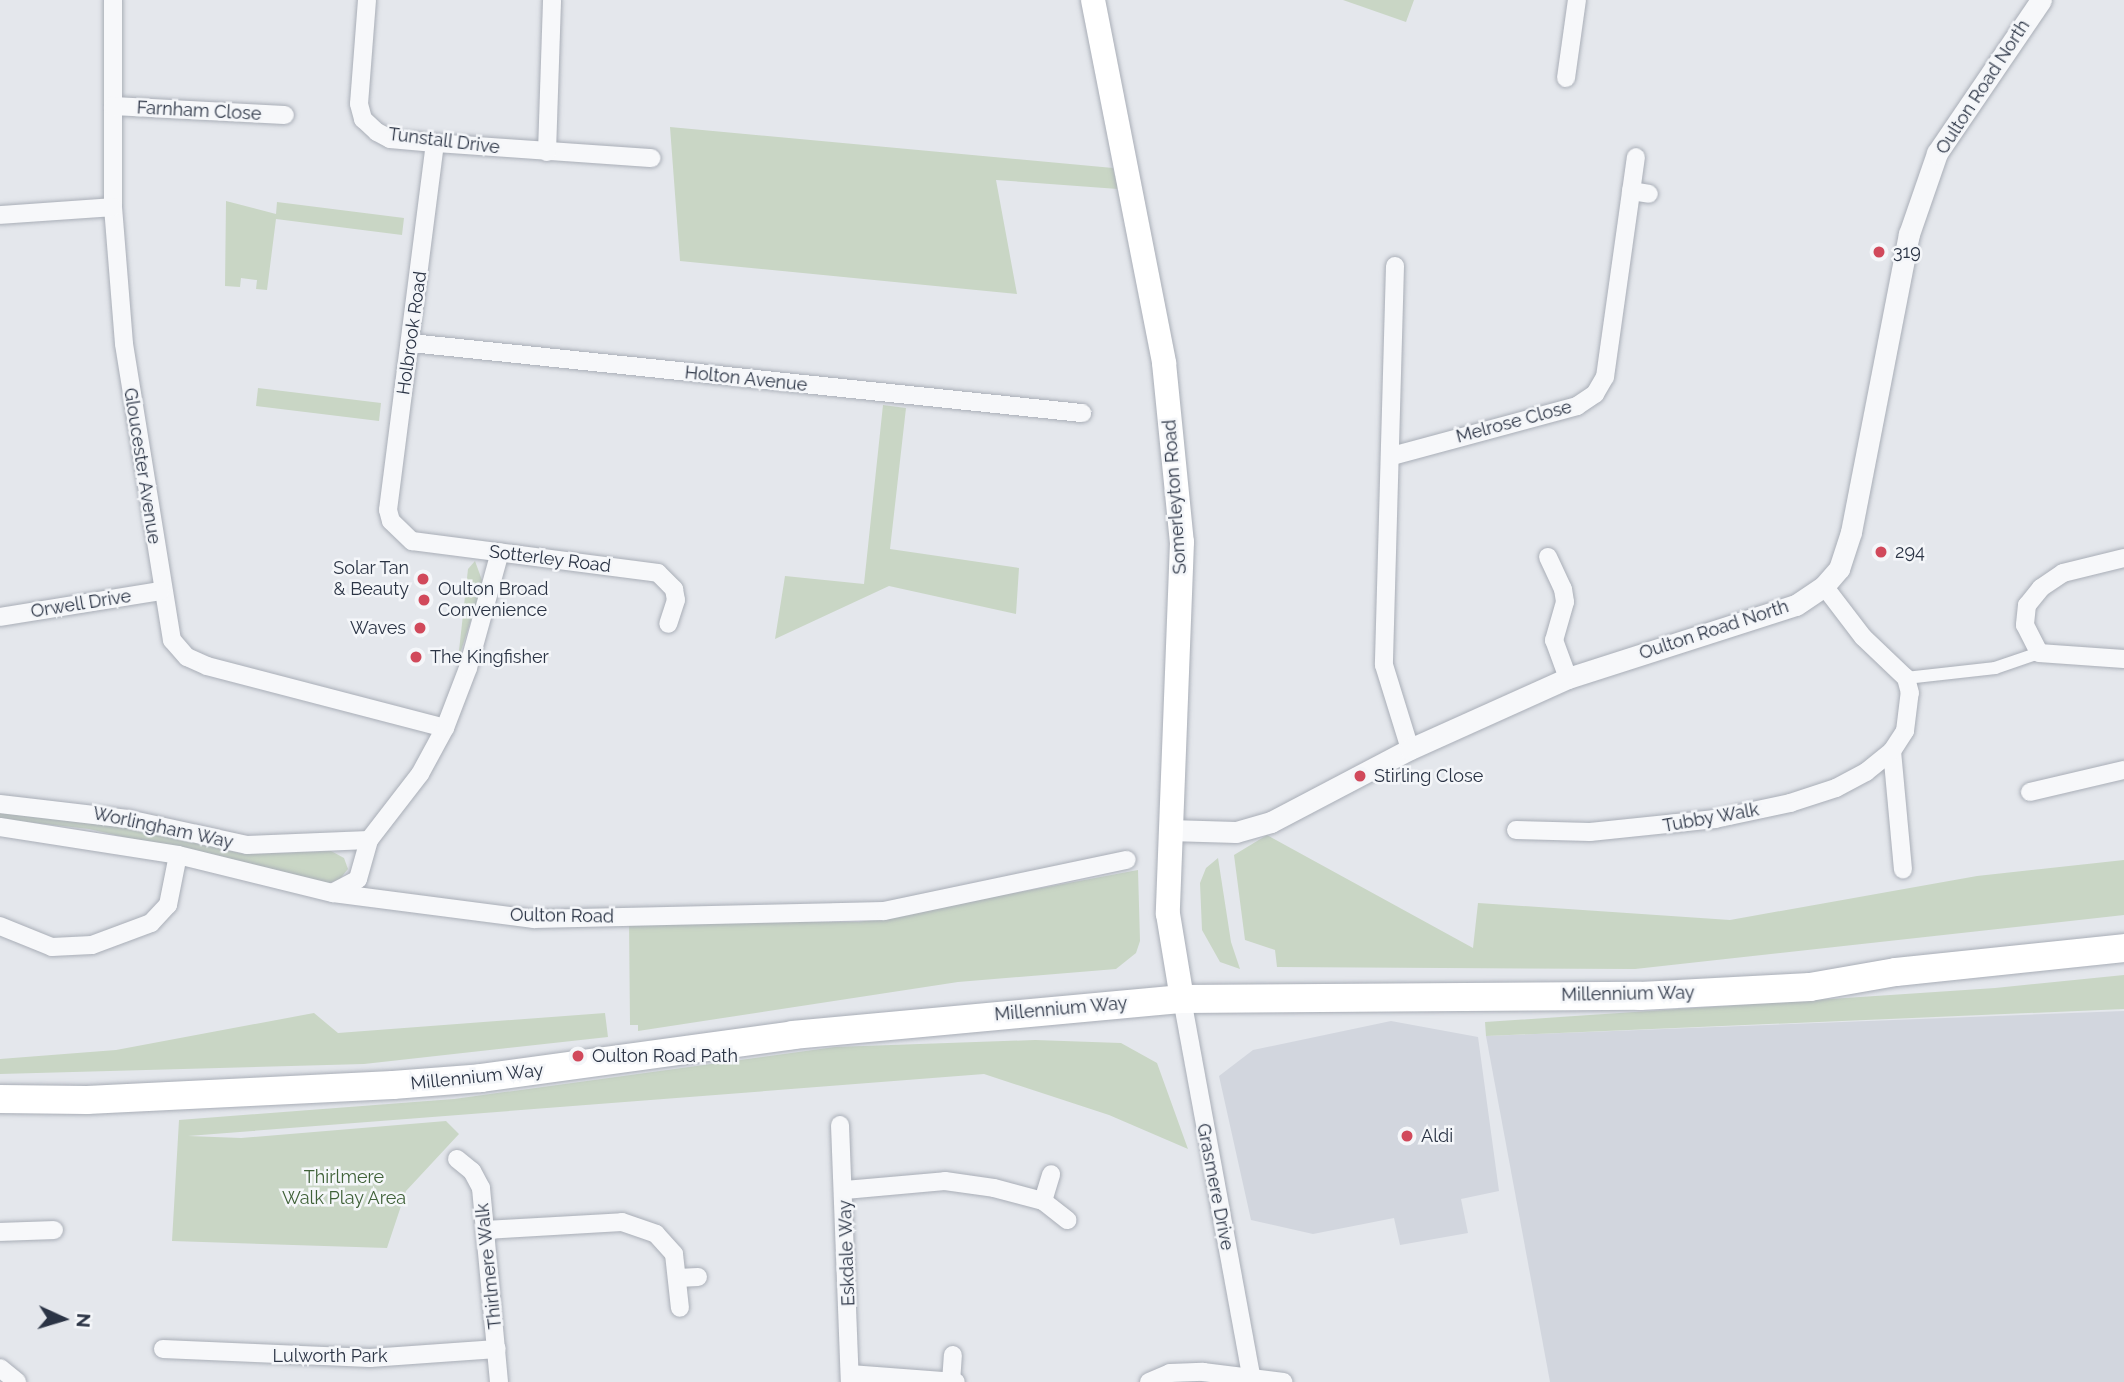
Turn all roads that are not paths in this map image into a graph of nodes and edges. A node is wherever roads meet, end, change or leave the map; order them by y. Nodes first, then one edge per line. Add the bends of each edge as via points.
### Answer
1 (113, 0) edge
2 (367, 0) edge
3 (552, 0) edge
4 (1093, 0) edge
5 (1577, 0) edge
6 (2041, 0) edge
7 (1566, 78) dead end
8 (113, 106) junction
9 (285, 116) dead end
10 (435, 144) junction
11 (547, 152) junction
12 (1636, 157) dead end
13 (651, 158) dead end
14 (1631, 191) junction
15 (1650, 194) dead end
16 (113, 207) junction
17 (0, 215) edge
18 (1395, 266) dead end
19 (411, 343) junction
20 (1082, 413) dead end
21 (1392, 456) junction
22 (391, 521) joint
23 (500, 552) junction
24 (1548, 557) dead end
25 (2124, 558) edge
26 (1825, 586) junction
27 (161, 591) junction
28 (0, 617) edge
29 (668, 624) dead end
30 (2039, 653) junction
31 (2124, 659) edge
32 (1568, 678) junction
33 (1906, 678) junction
34 (445, 728) junction
35 (1410, 749) junction
36 (1892, 751) junction
37 (2124, 770) edge
38 (2030, 792) dead end
39 (0, 804) edge
40 (0, 827) edge
41 (1169, 830) junction
42 (1516, 830) dead end
43 (369, 840) junction
44 (178, 855) junction
45 (1127, 860) dead end
46 (1903, 869) dead end
47 (333, 893) junction
48 (0, 926) edge
49 (2124, 947) edge
50 (1182, 999) junction
51 (0, 1099) edge
52 (840, 1125) dead end
53 (457, 1159) dead end
54 (1051, 1174) dead end
55 (845, 1190) junction
56 (1043, 1200) junction
57 (1067, 1220) dead end
58 (54, 1230) dead end
59 (485, 1230) junction
60 (0, 1232) edge
61 (698, 1277) dead end
62 (678, 1278) junction
63 (680, 1308) dead end
64 (163, 1349) dead end
65 (497, 1349) junction
66 (953, 1355) dead end
67 (0, 1368) edge
68 (1251, 1376) junction
69 (850, 1378) edge
70 (18, 1382) edge
71 (499, 1382) edge
72 (953, 1382) edge
73 (1149, 1382) edge
74 (1283, 1382) edge

1 - 8 street, Gloucester Avenue
2 - 10 street, Tunstall Drive via 359,104 363,119 390,139
3 - 11 street
4 - 41 main road, Somerleyton Road via 1164,363 1182,542 1179,702
5 - 7 street
6 - 26 street, Oulton Road North via 1937,153 1909,234 1851,533 1839,569
8 - 9 street, Farnham Close
8 - 16 street, Gloucester Avenue
10 - 11 street, Tunstall Drive
10 - 19 street, Holbrook Road
11 - 13 street, Tunstall Drive
12 - 14 street, Melrose Close
14 - 15 street
14 - 21 street, Melrose Close via 1605,377 1595,394 1577,406
16 - 17 street
16 - 27 street, Gloucester Avenue via 124,344
18 - 21 street
19 - 20 street, Holton Avenue
19 - 22 street, Holbrook Road via 388,510
21 - 35 street via 1384,665
22 - 23 street, Sotterley Road via 412,541
23 - 29 street, Sotterley Road via 658,573 674,589 676,600
23 - 34 street via 468,667
24 - 32 street via 1563,589 1565,602 1554,640
25 - 30 street via 2063,573 2041,588 2027,605 2025,625
26 - 32 street, Oulton Road North via 1796,605
26 - 33 street via 1863,637
27 - 28 street, Orwell Drive
27 - 34 street, Gloucester Avenue via 172,640 187,657 206,666
30 - 31 street
30 - 33 street via 1995,668
32 - 35 street, Oulton Road North
33 - 36 street, Tubby Walk via 1911,708 1905,731
34 - 43 street via 420,774
35 - 41 street, Oulton Road North via 1271,822 1236,832
36 - 42 street, Tubby Walk via 1836,788 1716,820 1590,832
36 - 46 street
37 - 38 street
39 - 43 street, Worlingham Way via 128,819 247,845
40 - 44 street, Oulton Road
41 - 50 main road, Somerleyton Road via 1168,914
43 - 47 street via 358,879
44 - 47 street, Oulton Road
44 - 48 street via 168,905 151,923 92,945 52,947
45 - 47 street, Oulton Road via 884,911 806,915 534,919
49 - 50 highway, Millennium Way via 1896,972 1810,987 1640,996
50 - 51 highway, Millennium Way via 793,1035 406,1084 126,1099
50 - 68 street, Grasmere Drive
52 - 55 street, Eskdale Way
53 - 59 street, Thirlmere Walk via 472,1171 481,1188
54 - 56 street
55 - 56 street via 945,1181
55 - 69 street, Eskdale Way
56 - 57 street
58 - 60 street
59 - 62 street via 622,1222 656,1234 674,1254
59 - 65 street, Thirlmere Walk
61 - 62 street
62 - 63 street
64 - 65 street, Lulworth Park via 370,1359
65 - 71 street, Thirlmere Walk
66 - 72 street
67 - 70 street
68 - 73 street via 1170,1373
68 - 74 street
69 - 72 street

